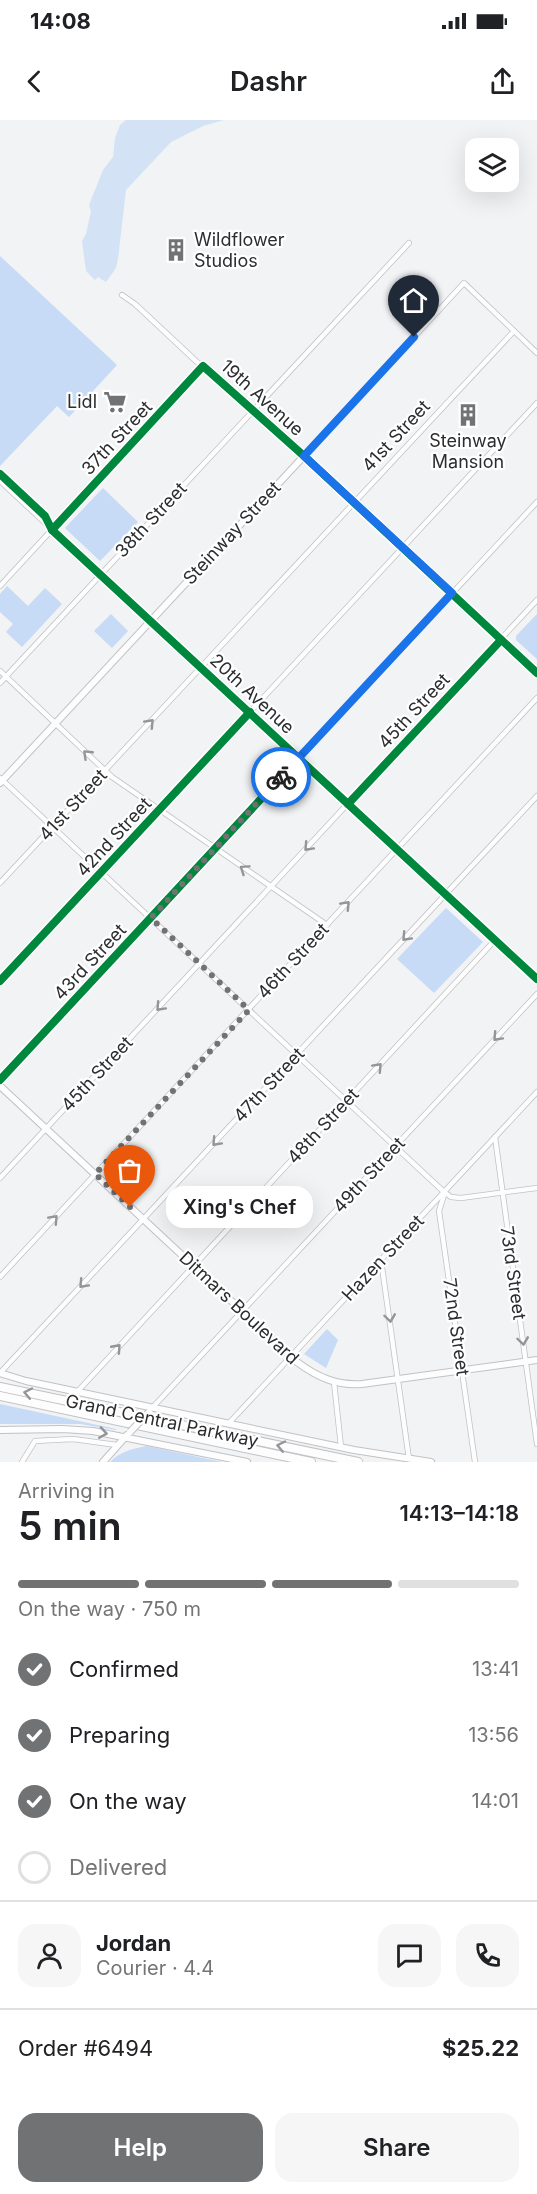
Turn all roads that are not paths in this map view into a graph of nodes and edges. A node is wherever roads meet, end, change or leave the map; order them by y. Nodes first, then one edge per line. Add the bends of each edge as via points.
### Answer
1 (409, 243) dead end
2 (122, 295) dead end
3 (514, 331) junction
4 (537, 353) edge
5 (203, 366) junction
6 (537, 403) edge
7 (254, 410) junction
8 (304, 456) junction
9 (1, 485) edge
10 (537, 502) edge
11 (354, 503) junction
12 (52, 530) junction
13 (404, 549) junction
14 (101, 574) junction
15 (0, 586) edge
16 (452, 593) junction
17 (537, 600) edge
18 (151, 621) junction
19 (501, 640) junction
20 (201, 667) junction
21 (0, 671) edge
22 (537, 673) edge
23 (6, 677) junction
24 (0, 683) edge
25 (537, 698) edge
26 (250, 712) junction
27 (56, 723) junction
28 (299, 758) junction
29 (105, 771) junction
30 (1, 780) edge
31 (537, 796) edge
32 (348, 804) junction
33 (159, 811) junction
34 (52, 827) junction
35 (215, 849) junction
36 (397, 849) junction
37 (102, 873) junction
38 (0, 883) edge
39 (271, 887) junction
40 (446, 895) junction
41 (151, 918) junction
42 (327, 925) junction
43 (495, 940) junction
44 (200, 964) junction
45 (537, 979) edge
46 (0, 981) edge
47 (537, 994) edge
48 (249, 1010) junction
49 (297, 1054) junction
50 (0, 1080) edge
51 (0, 1086) edge
52 (536, 1095) edge
53 (347, 1100) junction
54 (46, 1129) junction
55 (495, 1137) junction
56 (396, 1146) junction
57 (95, 1174) junction
58 (0, 1178) edge
59 (537, 1188) edge
60 (444, 1192) junction
61 (502, 1192) junction
62 (144, 1220) junction
63 (381, 1260) junction
64 (193, 1265) junction
65 (0, 1277) edge
66 (242, 1311) junction
67 (291, 1357) junction
68 (537, 1360) edge
69 (526, 1362) junction
70 (462, 1370) junction
71 (0, 1373) edge
72 (398, 1379) junction
73 (334, 1382) junction
74 (0, 1387) edge
75 (78, 1391) junction
76 (0, 1396) edge
77 (151, 1409) junction
78 (229, 1423) junction
79 (1, 1430) edge
80 (127, 1435) junction
81 (537, 1444) edge
82 (117, 1445) junction
83 (341, 1447) junction
84 (409, 1459) junction
85 (22, 1462) edge
86 (103, 1462) edge
87 (247, 1462) edge
88 (312, 1462) edge
89 (358, 1462) edge
90 (431, 1462) edge
91 (475, 1462) edge

1 - 7 street, 38th Street
2 - 5 street, 19th Avenue
3 - 4 street
3 - 8 street, Steinway Street via 464,283
3 - 11 street, 41st Street
5 - 7 street, 19th Avenue
5 - 12 street, 37th Street
6 - 13 street, 42nd Street
7 - 8 street, 19th Avenue
7 - 14 street, 38th Street
8 - 11 street, 19th Avenue
8 - 18 street, Steinway Street
9 - 12 street, 20th Avenue
10 - 16 street, 43rd Street
11 - 13 street, 19th Avenue
11 - 20 street, 41st Street
12 - 14 street, 20th Avenue
12 - 15 street, 37th Street
13 - 16 street, 19th Avenue
13 - 26 street, 42nd Street
14 - 18 street, 20th Avenue
14 - 23 street, 38th Street
16 - 19 street, 19th Avenue
16 - 28 street, 43rd Street
17 - 19 street, 45th Street
18 - 20 street, 20th Avenue
18 - 27 street, Steinway Street
19 - 22 street, 19th Avenue
19 - 32 street, 45th Street
20 - 26 street, 20th Avenue
29 -> 20 street, 41st Street
21 - 23 street
23 - 24 street, 38th Street
23 - 27 street
25 - 36 street, 46th Street
26 - 28 street, 20th Avenue
26 - 33 street, 42nd Street
29 -> 27 street
27 - 30 street, Steinway Street
28 - 32 street, 20th Avenue
28 - 35 street, 43rd Street
29 - 33 street
29 - 34 street, 41st Street
30 - 34 street
31 - 40 street, 47th Street
32 - 36 street, 20th Avenue
32 -> 39 street, 45th Street
33 - 35 street
33 - 37 street, 42nd Street
34 - 37 street
34 - 38 street, 41st Street
39 -> 35 street
35 - 41 street, 43rd Street
36 - 40 street, 20th Avenue
42 -> 36 street, 46th Street
37 - 41 street
37 - 46 street, 42nd Street
39 - 42 street
39 - 44 street, 45th Street
40 - 43 street, 20th Avenue
40 -> 49 street, 47th Street
41 - 44 street
41 - 50 street, 43rd Street
42 - 48 street, 46th Street
43 - 45 street, 20th Avenue
53 -> 43 street, 48th Street
44 - 48 street
44 -> 54 street, 45th Street
47 -> 56 street, 49th Street
48 - 49 street
48 - 57 street, 46th Street
49 - 53 street
49 -> 62 street, 47th Street
51 - 54 street, Ditmars Boulevard
52 - 55 street, Hazen Street
53 - 56 street
53 - 64 street, 48th Street
54 - 57 street, Ditmars Boulevard
54 - 58 street, 45th Street
55 - 60 street, Hazen Street
55 - 61 street, 73rd Street
56 - 60 street
56 - 66 street, 49th Street
57 - 62 street, Ditmars Boulevard
65 -> 57 street, 46th Street
59 - 61 street
60 - 61 street via 457,1199
60 - 63 street, Hazen Street
60 - 70 street, 72nd Street via 439,1211
61 -> 69 street, 73rd Street
62 - 64 street, Ditmars Boulevard
62 -> 71 street, 47th Street
63 - 67 street, Hazen Street
63 -> 72 street
64 - 66 street, Ditmars Boulevard
75 -> 64 street, 48th Street
66 - 67 street, Ditmars Boulevard
66 - 77 street, 49th Street
67 - 73 street, Ditmars Boulevard via 309,1371
67 - 78 street, Hazen Street
68 - 69 street, Ditmars Boulevard
69 - 70 street, Ditmars Boulevard
69 - 81 street, 73rd Street
70 - 72 street, Ditmars Boulevard
70 - 91 street, 72nd Street
71 - 75 street
72 - 73 street, Ditmars Boulevard via 356,1385
72 - 84 street
73 - 83 street
89 -> 74 highway, Grand Central Parkway
75 - 77 street
76 - 88 highway, Grand Central Parkway
77 - 78 street
77 - 80 street, 49th Street, bridge
78 - 83 street
79 -> 80 street
80 - 82 street, 49th Street
80 - 87 street
82 - 85 street via 73,1439 35,1441
82 - 86 street, 49th Street
83 - 84 street
84 - 90 street

